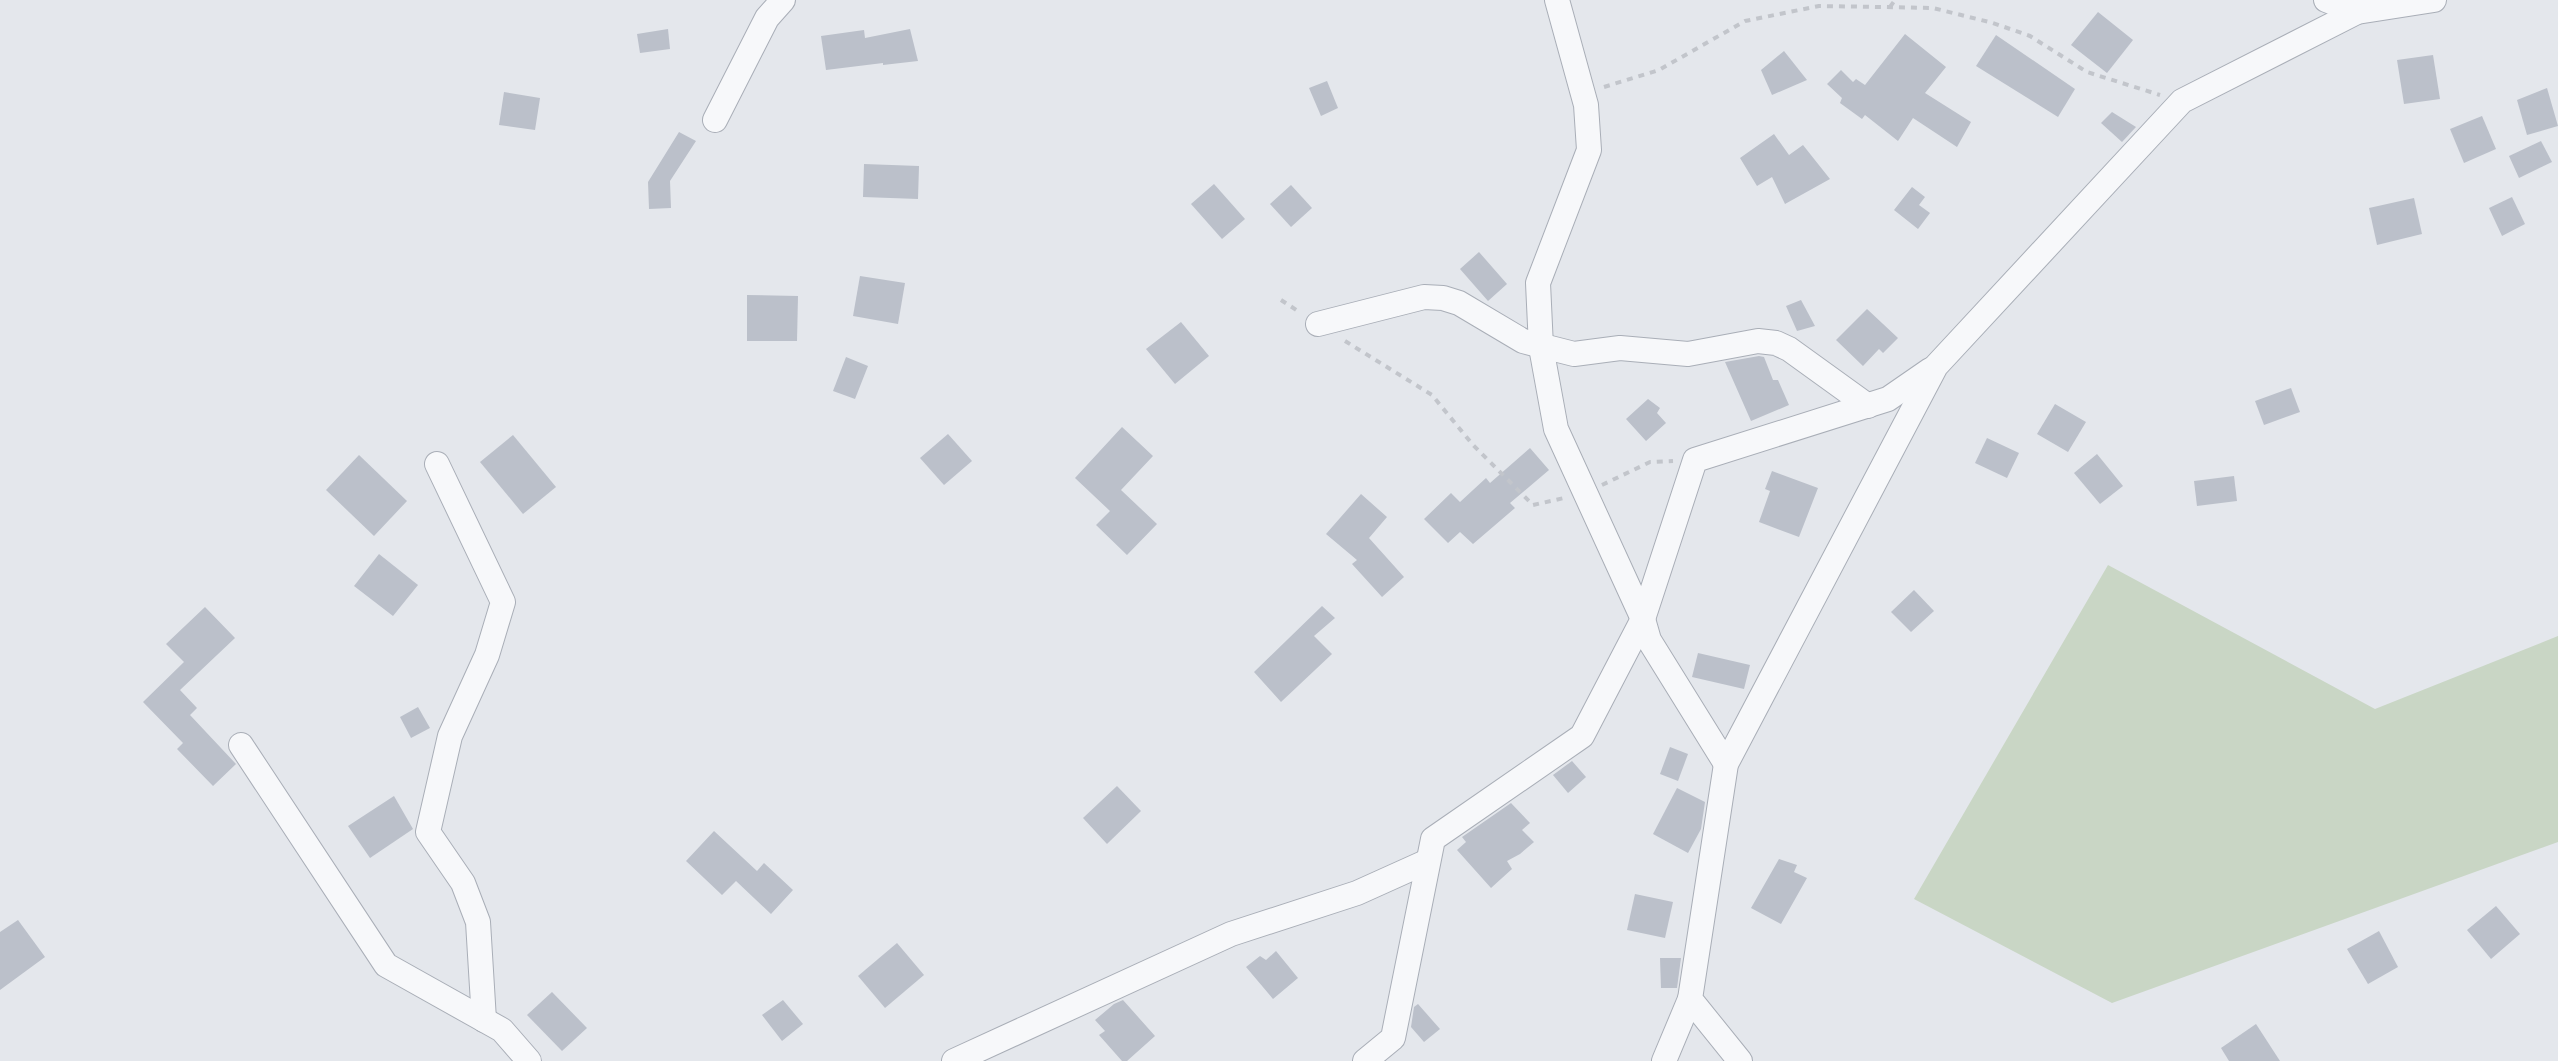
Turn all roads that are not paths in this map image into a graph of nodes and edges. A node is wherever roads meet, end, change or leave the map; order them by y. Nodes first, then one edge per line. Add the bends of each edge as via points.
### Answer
1 (783, 0) edge
2 (1557, 0) edge
3 (2326, 0) edge
4 (2434, 0) edge
5 (2357, 12) junction
6 (715, 120) dead end
7 (1318, 324) road end
8 (1541, 347) junction
9 (1936, 366) junction
10 (1868, 406) junction
11 (437, 464) dead end
12 (1643, 619) junction
13 (241, 745) dead end
14 (1726, 764) junction
15 (1428, 861) junction
16 (1690, 999) junction
17 (484, 1020) junction
18 (529, 1061) edge
19 (954, 1061) edge
20 (1365, 1061) edge
21 (1664, 1061) edge
22 (1740, 1061) edge

1 - 6 street via 767,18
2 - 8 street via 1583,92 1589,150 1538,283
3 - 5 street
4 - 5 street
5 - 9 street via 2182,101
7 - 8 street via 1424,297 1443,298
8 - 10 street via 1574,354 1620,348 1688,354 1758,341 1776,343
8 - 12 street via 1556,429
9 - 10 street via 1888,399
9 - 14 street
10 - 12 street via 1695,460
11 - 17 street via 503,602 487,655 450,736 428,832 463,883 478,922
12 - 14 street via 1649,640
12 - 15 street via 1582,736 1433,839
13 - 17 street via 386,965
14 - 16 street
15 - 19 street via 1357,893 1231,934
15 - 20 street via 1393,1038
16 - 21 street
16 - 22 street
17 - 18 street via 502,1030

